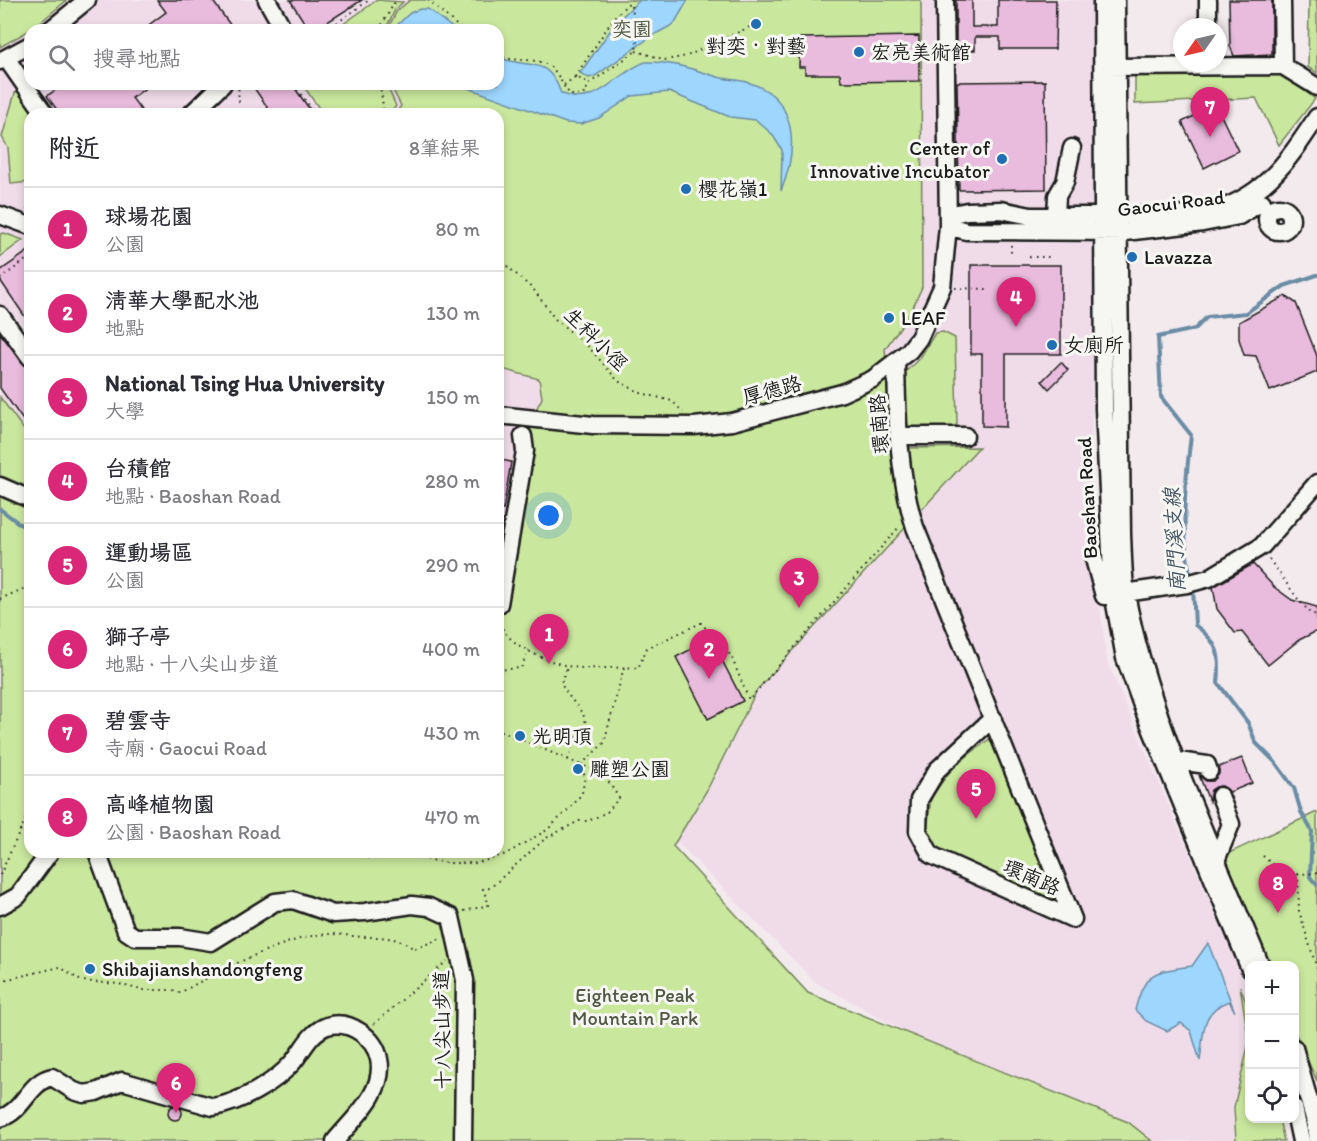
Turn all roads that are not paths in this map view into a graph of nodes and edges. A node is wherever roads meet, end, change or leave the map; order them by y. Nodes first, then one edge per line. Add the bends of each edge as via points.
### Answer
1 (87, 0) edge
2 (267, 0) edge
3 (945, 0) edge
4 (1102, 0) edge
5 (1116, 0) edge
6 (1208, 0) edge
7 (1282, 0) edge
8 (1208, 18) edge
9 (57, 24) edge
10 (280, 24) edge
11 (24, 48) edge
12 (3, 59) edge
13 (1173, 65) edge
14 (1227, 65) edge
15 (1282, 66) junction
16 (1109, 67) junction
17 (24, 86) edge
18 (1317, 87) edge
19 (27, 90) edge
20 (217, 90) edge
21 (40, 108) edge
22 (197, 108) edge
23 (1317, 117) edge
24 (1317, 133) edge
25 (1072, 148) dead end
26 (1236, 210) junction
27 (0, 215) edge
28 (1056, 216) junction
29 (948, 220) junction
30 (24, 224) edge
31 (1110, 224) junction
32 (0, 315) edge
33 (24, 349) edge
34 (896, 363) junction
35 (504, 416) edge
36 (523, 436) dead end
37 (898, 436) junction
38 (965, 436) dead end
39 (1317, 483) edge
40 (0, 486) edge
41 (24, 496) edge
42 (1093, 555) dead end
43 (504, 575) edge
44 (1119, 593) junction
45 (993, 718) junction
46 (1178, 761) junction
47 (1209, 771) dead end
48 (1220, 796) dead end
49 (46, 858) edge
50 (100, 858) edge
51 (1217, 858) junction
52 (0, 906) edge
53 (1247, 961) edge
54 (1259, 961) edge
55 (1299, 1066) edge
56 (0, 1118) edge
57 (1297, 1123) edge
58 (1317, 1139) edge
59 (335, 1141) edge
60 (463, 1141) edge
61 (1301, 1141) edge

1 - 9 street
2 - 10 street
3 - 29 street, 厚德路
4 - 16 street, Baoshan Road
5 - 16 street, Baoshan Road
6 - 8 street
7 - 15 street
11 - 12 street
12 - 17 street
13 - 16 street
14 - 15 street
15 - 18 street
16 - 31 street, Baoshan Road
19 - 21 street
20 - 22 street
23 - 26 street, Gaocui Road via 1280,169
24 - 26 street, Gaocui Road via 1267,206
25 - 28 street
26 - 31 street, Gaocui Road via 1203,224
27 - 30 street
28 - 29 street via 967,211
28 - 31 street
29 - 31 street via 966,231
29 - 34 street, 厚德路 via 942,287 919,338
31 - 44 street, Baoshan Road via 1104,409
32 - 33 street
34 - 35 street, 厚德路 via 842,393 732,422 694,426 593,425
34 - 37 street, 環南路
36 - 43 street via 522,469
37 - 38 street
37 - 45 street, 環南路 via 911,513
39 - 44 street via 1262,546 1194,583
40 - 41 street
42 - 44 street via 1104,596
44 - 46 street, Baoshan Road
44 - 53 street, Baoshan Road via 1125,658
45 - 45 street, 環南路 via 1039,834 1073,919 931,855 918,831 919,800 937,770
46 - 47 street via 1207,765
46 - 51 street, Baoshan Road
48 - 51 street via 1231,824
49 - 52 street via 18,896
50 - 60 street, 十八尖山步道 via 126,931 135,937 211,942 275,902 294,900 333,914 412,905 429,907 451,917 465,980
51 - 54 street, Baoshan Road
55 - 58 street
56 - 59 street via 16,1111 37,1084 52,1077 84,1094 123,1081 221,1106 275,1077 327,1026 352,1028 362,1033 378,1052 379,1084
57 - 61 street

